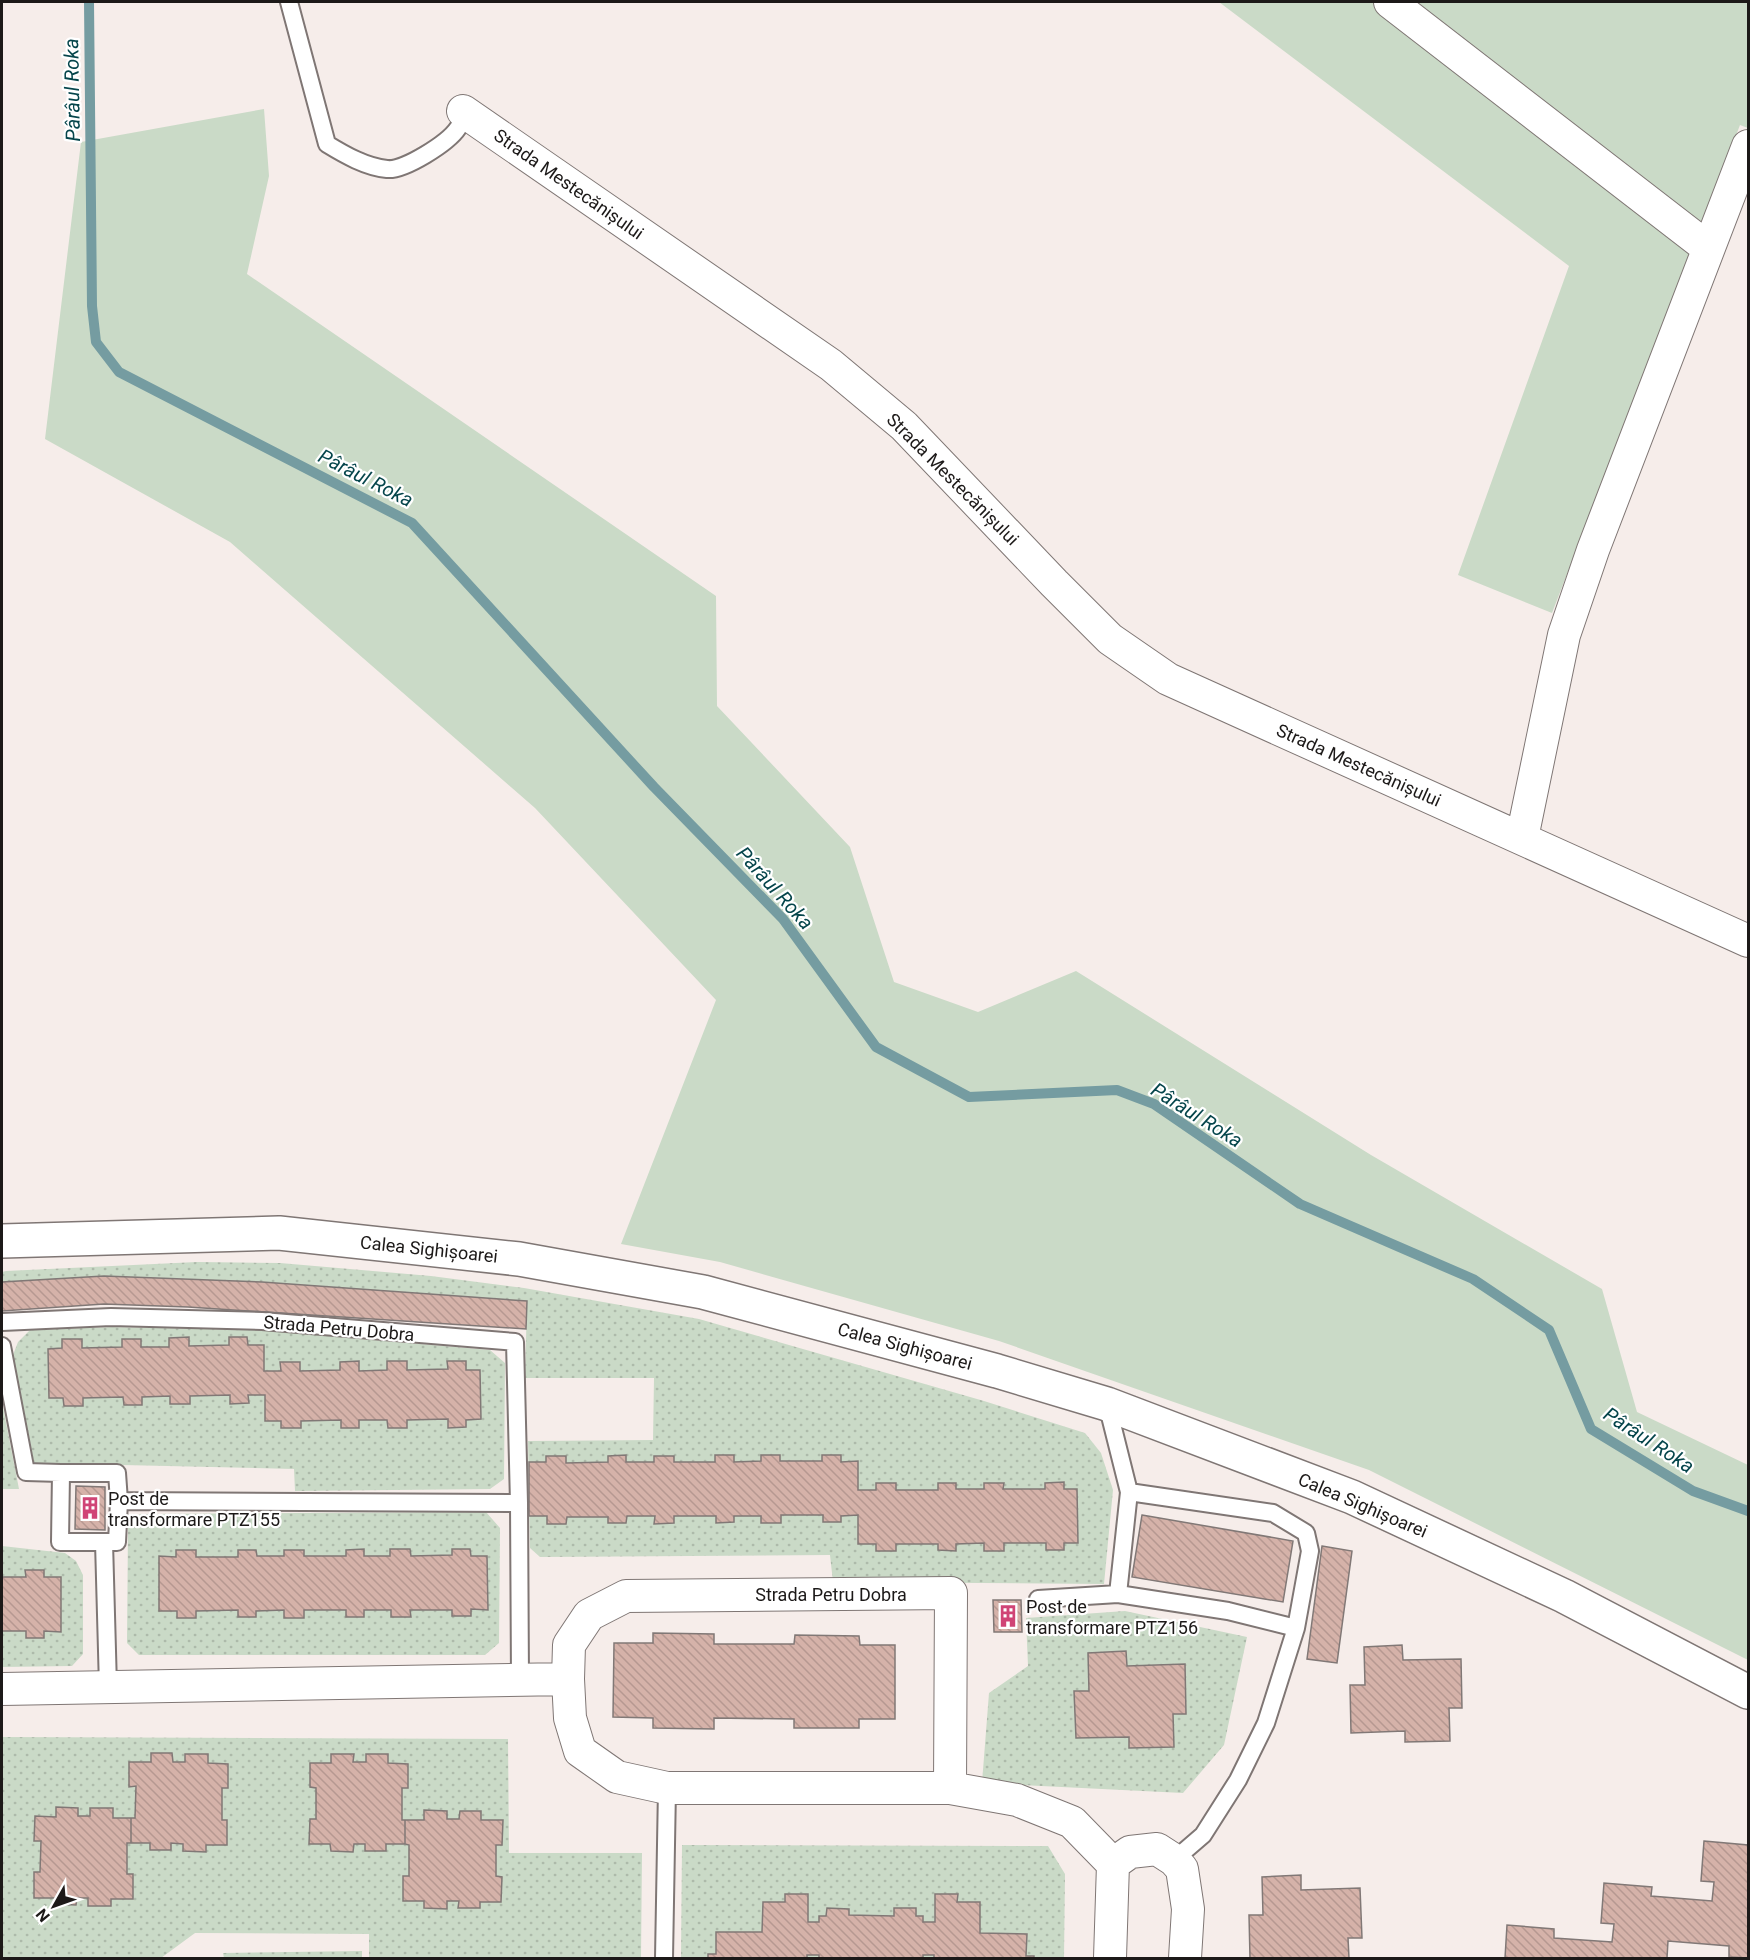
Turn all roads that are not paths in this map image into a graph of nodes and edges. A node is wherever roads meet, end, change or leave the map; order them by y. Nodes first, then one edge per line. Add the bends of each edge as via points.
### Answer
1 (289, 2) edge
2 (1390, 2) edge
3 (463, 111) joint
4 (1749, 146) edge
5 (1708, 248) junction
6 (1522, 838) junction
7 (1749, 941) edge
8 (2, 1241) edge
9 (2, 1322) edge
10 (2, 1346) edge
11 (1107, 1404) junction
12 (61, 1473) junction
13 (1129, 1492) junction
14 (119, 1501) junction
15 (519, 1503) junction
16 (104, 1542) junction
17 (1118, 1594) junction
18 (1038, 1599) dead end
19 (1296, 1628) junction
20 (568, 1679) junction
21 (519, 1680) junction
22 (108, 1687) junction
23 (2, 1689) edge
24 (1749, 1692) edge
25 (667, 1788) junction
26 (950, 1788) junction
27 (1174, 1860) junction
28 (1113, 1864) junction
29 (664, 1959) edge
30 (1110, 1959) edge
31 (1185, 1959) edge

1 - 3 lane, Strada Mestecănișului via 327,144 350,158 389,170 423,158 459,127
2 - 5 street
3 - 6 street, Strada Mestecănișului via 831,365 904,426 1110,639 1168,679
4 - 5 street
5 - 6 street via 1564,635
6 - 7 street, Strada Mestecănișului
8 - 11 main road, Calea Sighișoarei via 279,1233 519,1259 703,1292
9 - 15 lane, Strada Petru Dobra via 111,1317 262,1321 515,1342
10 - 12 lane via 26,1472
11 - 13 lane
11 - 24 main road, Calea Sighișoarei via 1352,1497 1564,1596
12 - 14 lane via 117,1473
12 - 16 lane via 60,1542
13 - 17 lane
13 - 19 lane via 1273,1514 1306,1533 1310,1551
14 - 15 lane
14 - 16 lane via 117,1542
15 - 21 lane, Strada Petru Dobra
16 - 22 lane
17 - 18 lane
17 - 19 lane via 1228,1611
19 - 27 lane via 1266,1723 1238,1780 1203,1835
20 - 21 street
20 - 25 street, Strada Petru Dobra via 570,1718 580,1751 617,1777
20 - 26 street, Strada Petru Dobra via 569,1645 590,1614 626,1596 951,1593
21 - 22 street
22 - 23 street
25 - 26 street, Strada Petru Dobra
25 - 29 lane
26 - 28 street, Strada Petru Dobra via 1017,1800 1072,1822
27 - 28 street via 1157,1849 1130,1852
27 - 31 street via 1182,1869 1188,1909
28 - 30 street

